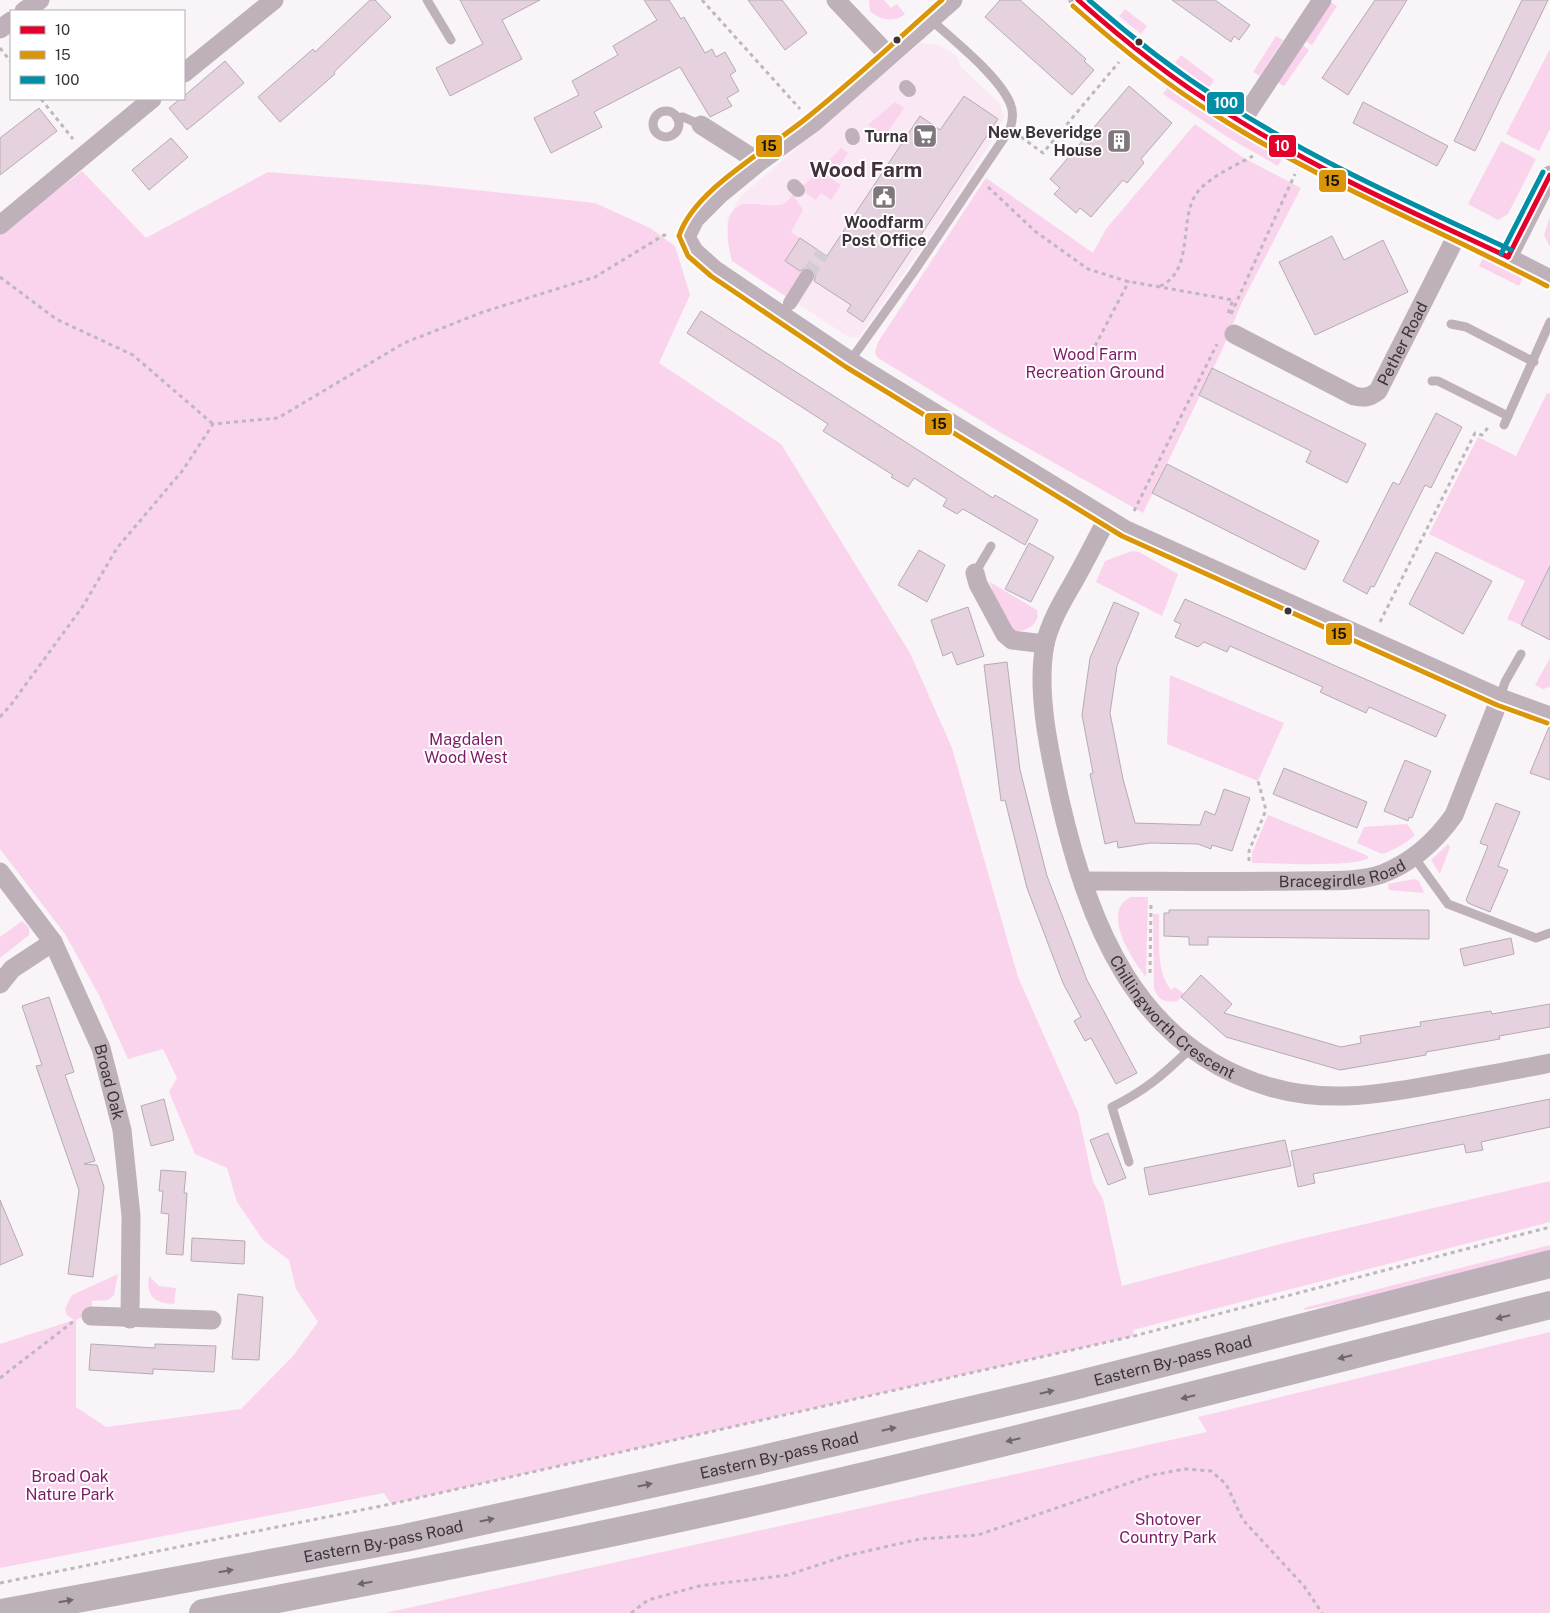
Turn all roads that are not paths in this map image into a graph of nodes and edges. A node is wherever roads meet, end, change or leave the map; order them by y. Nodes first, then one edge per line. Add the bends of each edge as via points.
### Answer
1 (40, 0) edge
2 (274, 0) edge
3 (427, 0) edge
4 (836, 0) edge
5 (953, 0) edge
6 (1078, 0) edge
7 (1322, 0) edge
8 (25, 10) edge
9 (930, 19) junction
10 (451, 40) dead end
11 (888, 55) junction
12 (185, 72) edge
13 (151, 100) edge
14 (677, 118) dead end
15 (1241, 122) junction
16 (701, 125) joint
17 (759, 162) junction
18 (1550, 175) edge
19 (0, 225) edge
20 (1458, 233) junction
21 (1508, 256) junction
22 (807, 276) tunnel mouth
23 (1550, 279) edge
24 (790, 303) dead end
25 (1550, 322) edge
26 (1451, 324) dead end
27 (1229, 330) road end
28 (850, 361) junction
29 (1534, 362) junction
30 (1432, 381) dead end
31 (1107, 519) junction
32 (991, 546) dead end
33 (975, 573) joint
34 (1045, 644) junction
35 (1520, 654) dead end
36 (1500, 698) junction
37 (1550, 716) edge
38 (1414, 857) junction
39 (0, 872) edge
40 (1083, 881) junction
41 (1550, 933) edge
42 (53, 942) junction
43 (0, 984) edge
44 (1191, 1048) junction
45 (1550, 1063) edge
46 (1129, 1162) dead end
47 (1550, 1264) edge
48 (1550, 1305) edge
49 (91, 1316) road end
50 (130, 1319) junction
51 (212, 1320) dead end
52 (1, 1613) edge
53 (203, 1613) edge

1 - 8 street
2 - 12 street
3 - 10 lane
4 - 11 street
5 - 9 street
6 - 15 street via 1180,83
7 - 15 street
9 - 11 street
9 - 28 lane via 1001,89 1010,104 1013,118 1010,129
11 - 17 street via 813,123
13 - 19 street
14 - 16 lane via 683,117
15 - 20 street via 1303,157
16 - 17 street
17 - 28 street via 719,195 695,220 686,237 694,252 715,270
18 - 21 street
20 - 21 street
20 - 27 street, Pether Road via 1378,391 1371,396 1354,396
21 - 23 street
22 - 24 street
25 - 29 lane
26 - 29 lane via 1466,326
28 - 31 street
29 - 30 lane via 1506,420 1438,381
31 - 34 street, Chillingworth Crescent via 1056,613
31 - 36 street
32 - 33 lane
33 - 34 street via 1005,634 1012,640
34 - 40 street, Chillingworth Crescent via 1047,736 1064,821
35 - 36 lane
36 - 37 street
36 - 38 street, Bracegirdle Road via 1454,815 1434,842
38 - 40 street, Bracegirdle Road via 1373,876 1344,880
38 - 41 lane via 1448,904 1536,938
39 - 42 street, Broad Oak
40 - 44 street, Chillingworth Crescent via 1111,952 1127,980 1172,1034
42 - 43 street via 12,969
42 - 50 street, Broad Oak via 101,1048 122,1130 131,1216
44 - 45 street, Chillingworth Crescent via 1224,1069 1271,1088 1338,1097 1380,1094
44 - 46 lane via 1158,1080 1112,1107
52 -> 47 highway, Eastern By-pass Road via 405,1538 746,1463 1065,1388
48 -> 53 highway via 746,1504 413,1574
49 - 50 street
50 - 51 street

